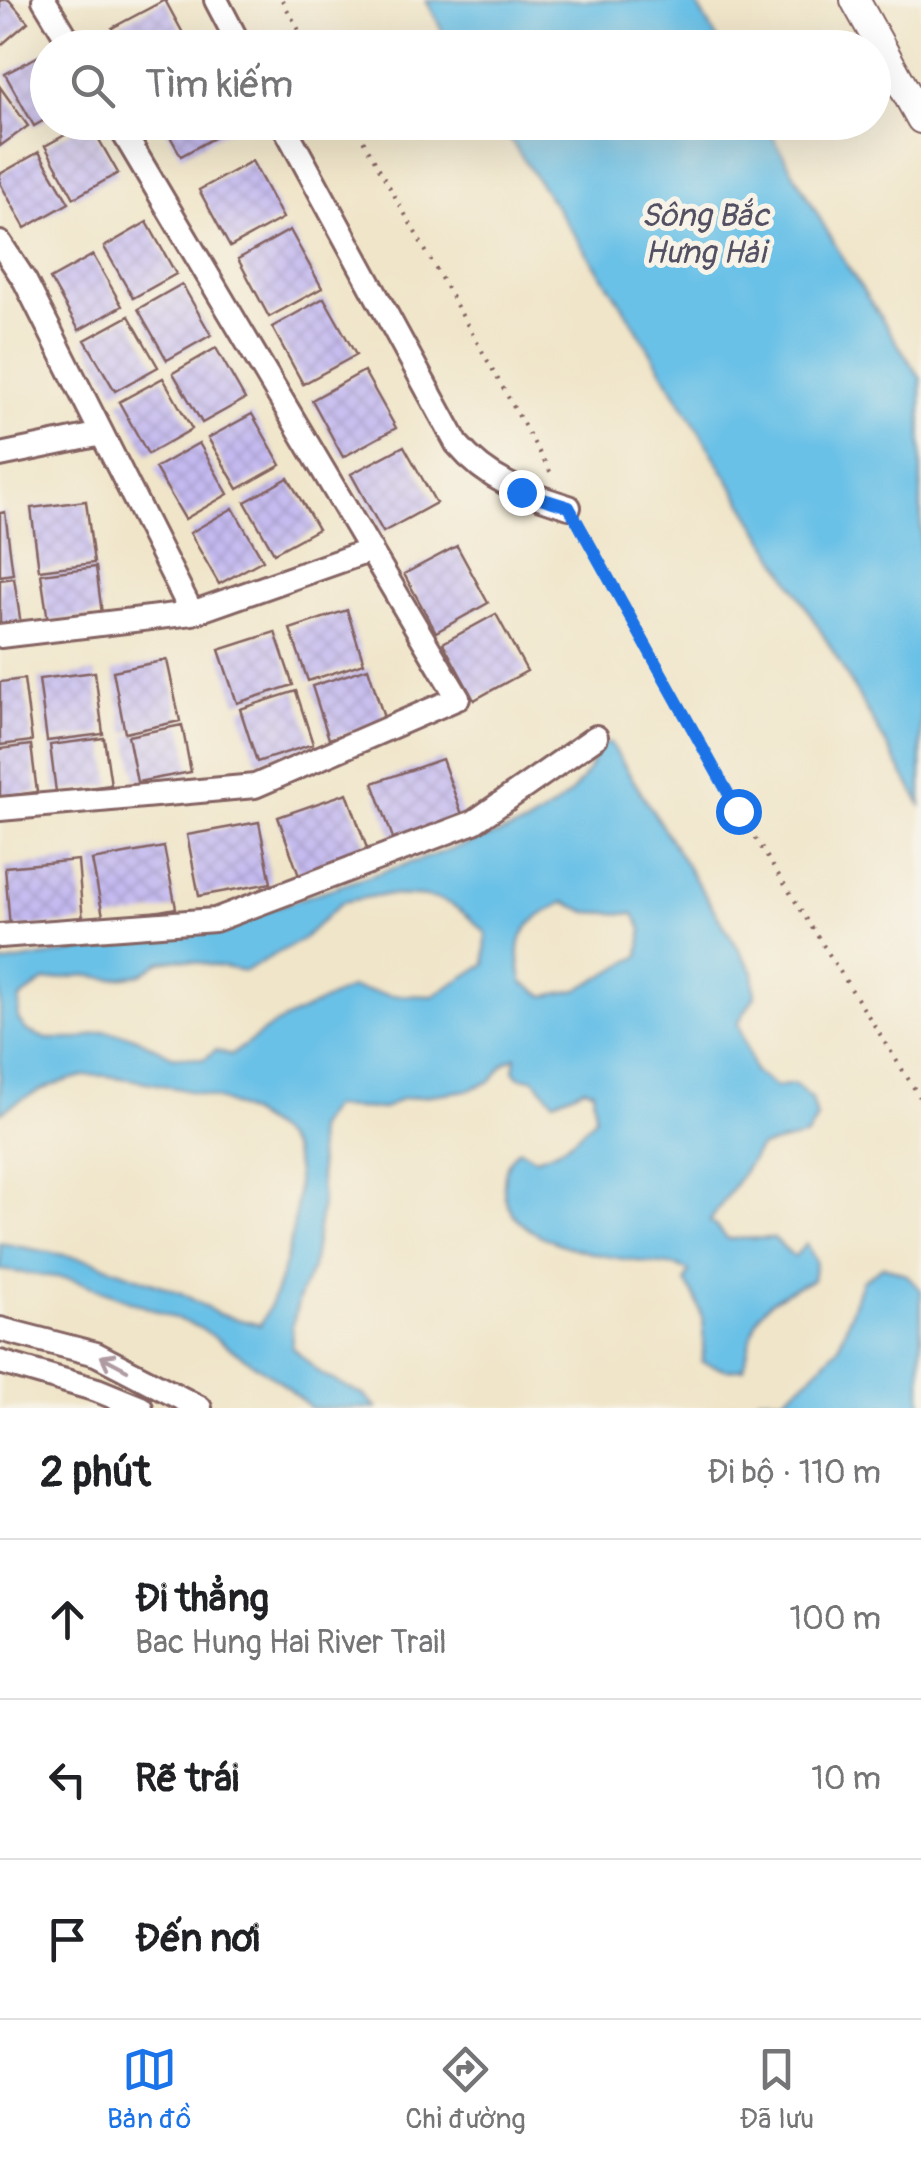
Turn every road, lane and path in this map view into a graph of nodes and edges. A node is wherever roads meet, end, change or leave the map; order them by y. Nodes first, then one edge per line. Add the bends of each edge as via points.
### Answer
1 (44, 0) edge
2 (216, 0) edge
3 (282, 0) edge
4 (855, 0) edge
5 (62, 30) edge
6 (232, 30) edge
7 (299, 30) edge
8 (872, 30) edge
9 (891, 65) edge
10 (921, 119) edge
11 (128, 140) edge
12 (292, 140) edge
13 (362, 140) edge
14 (0, 243) edge
15 (102, 434) junction
16 (0, 454) edge
17 (569, 507) junction
18 (371, 550) junction
19 (192, 613) junction
20 (0, 636) edge
21 (596, 737) dead end
22 (0, 809) edge
23 (0, 936) edge
24 (921, 1099) edge
25 (5, 1330) edge
26 (1, 1362) edge
27 (141, 1408) edge
28 (200, 1408) edge

1 - 5 street
2 - 6 street
3 - 7 path
4 - 8 street
9 - 10 street
11 - 18 street
12 - 17 street via 457,444 496,481
13 - 17 path
14 - 15 street
15 - 16 street
15 - 19 street
17 - 24 path via 738,811
18 - 19 street
18 - 22 street via 458,698 255,786
19 - 20 street
21 - 23 street via 474,822 215,920
25 - 26 street
28 -> 25 street via 96,1354
26 - 27 street

